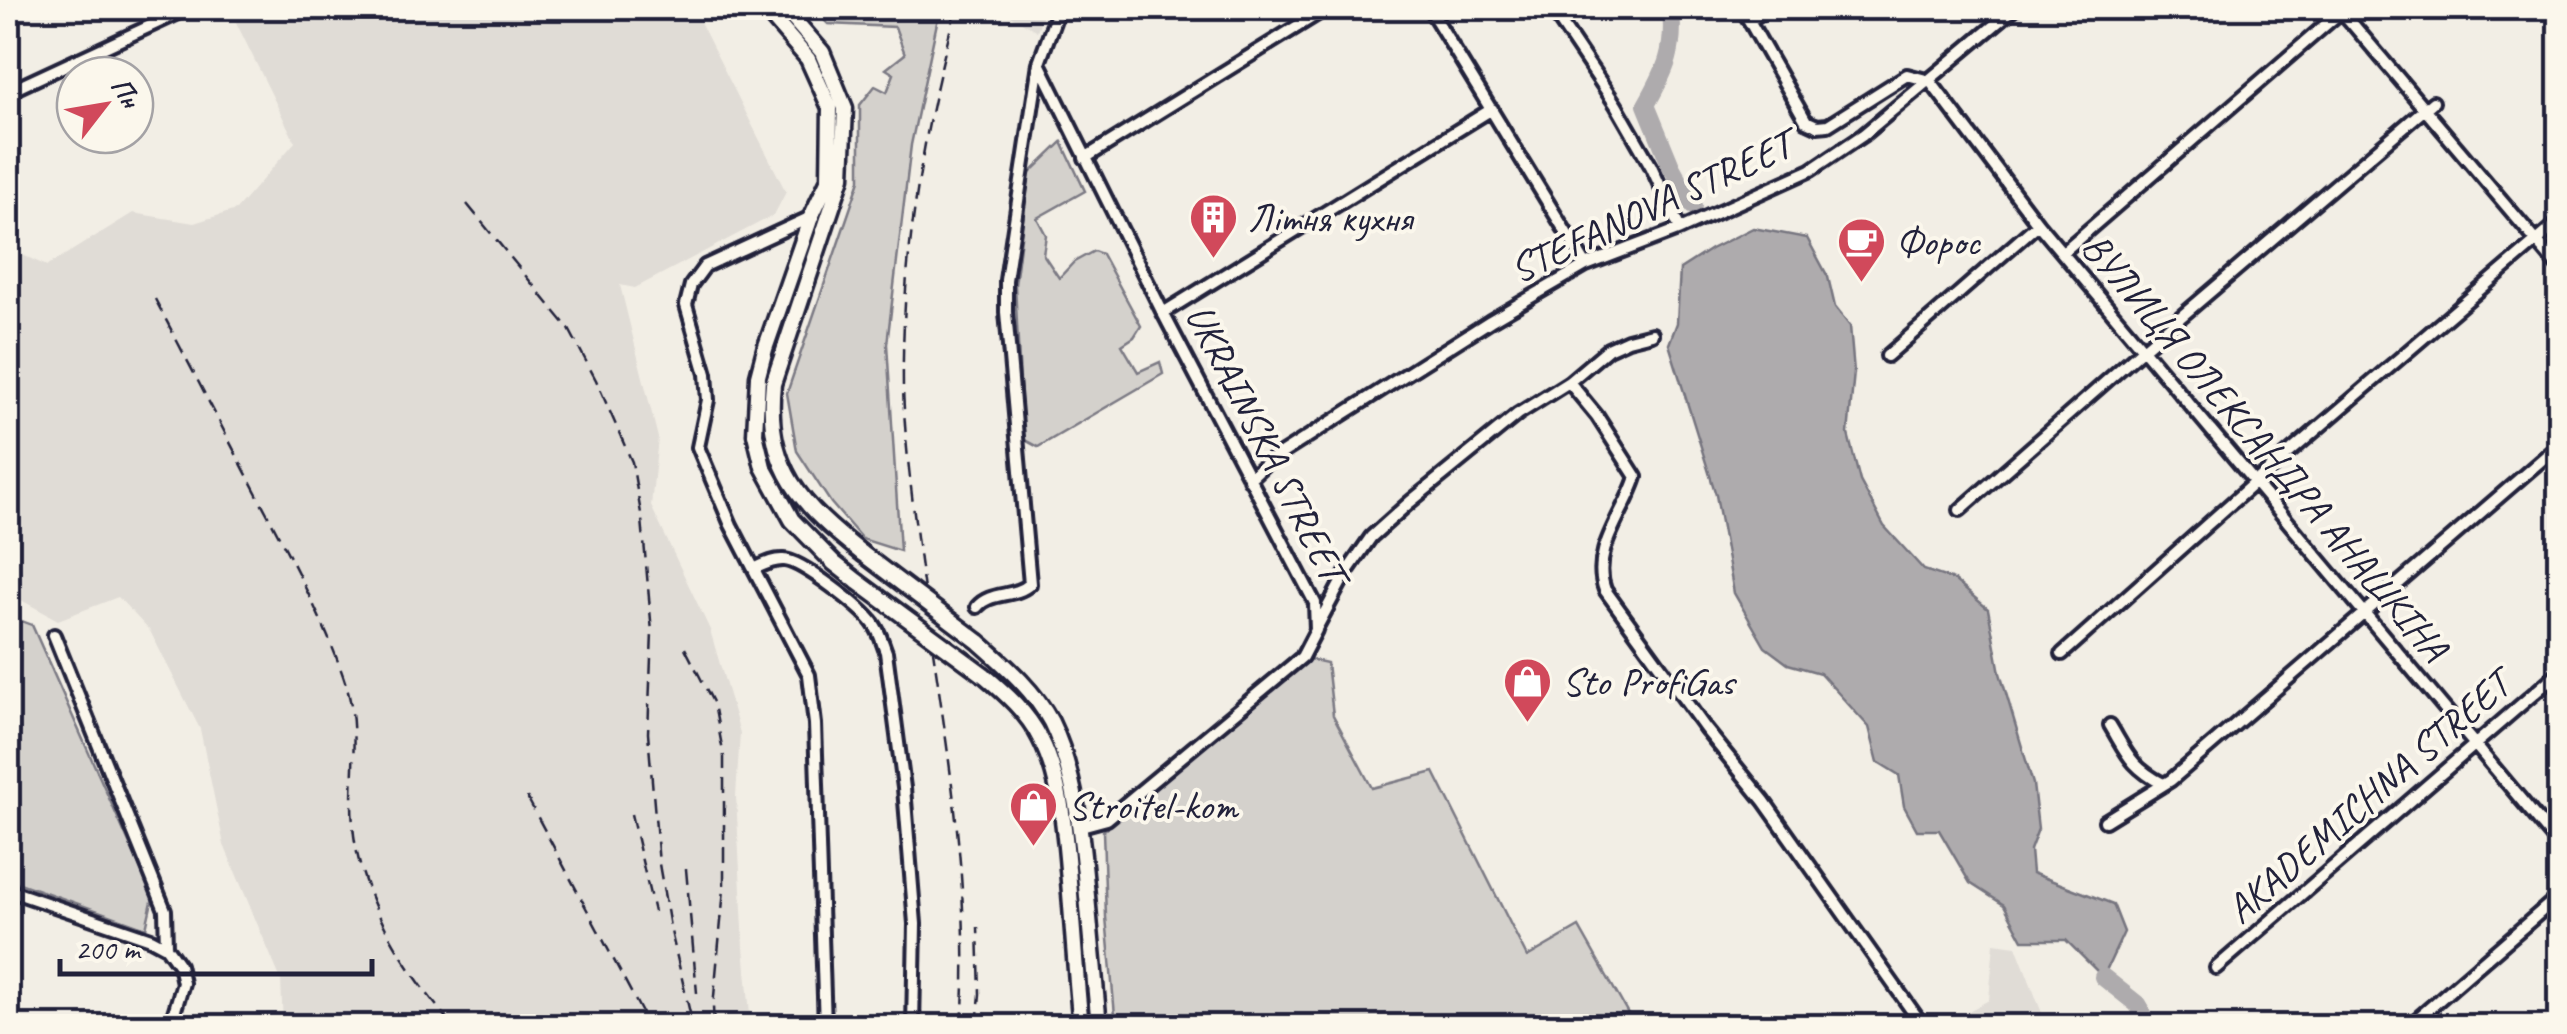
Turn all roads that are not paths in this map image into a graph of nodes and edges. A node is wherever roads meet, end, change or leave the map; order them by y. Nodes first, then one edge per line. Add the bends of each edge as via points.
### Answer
1 (189, 8) edge
2 (764, 8) edge
3 (784, 8) edge
4 (1058, 8) edge
5 (1328, 8) edge
6 (1429, 8) edge
7 (1551, 8) edge
8 (1742, 8) edge
9 (1767, 8) edge
10 (2015, 8) edge
11 (2342, 9) edge
12 (1751, 20) junction
13 (1038, 62) junction
14 (1930, 81) junction
15 (8, 92) edge
16 (2429, 106) junction
17 (1492, 109) junction
18 (1085, 158) junction
19 (812, 218) junction
20 (2560, 221) edge
21 (2038, 224) junction
22 (1680, 229) junction
23 (2536, 241) junction
24 (2063, 252) junction
25 (1586, 265) junction
26 (2560, 268) edge
27 (1164, 313) junction
28 (1652, 334) dead end
29 (2142, 350) junction
30 (1887, 356) dead end
31 (1568, 382) junction
32 (2560, 444) edge
33 (1249, 479) junction
34 (2254, 483) junction
35 (1960, 510) dead end
36 (754, 569) junction
37 (977, 607) dead end
38 (2364, 612) junction
39 (1316, 630) junction
40 (54, 635) dead end
41 (2062, 654) dead end
42 (2560, 672) edge
43 (2110, 725) dead end
44 (2474, 745) junction
45 (2163, 784) junction
46 (2105, 821) dead end
47 (1064, 822) junction
48 (1080, 826) junction
49 (2560, 846) edge
50 (8, 890) edge
51 (2560, 895) edge
52 (166, 947) junction
53 (2216, 968) dead end
54 (170, 1026) edge
55 (825, 1026) edge
56 (913, 1026) edge
57 (1081, 1026) edge
58 (1099, 1026) edge
59 (1923, 1026) edge
60 (2409, 1026) edge

1 - 15 street
2 - 19 main road via 808,59 830,108 829,179
3 - 48 main road, bridge via 822,52 845,108 842,178 773,384 770,414 781,466 832,529 979,642 1025,686 1052,724
4 - 13 street
5 - 18 street
6 - 17 street
7 - 22 street via 1616,105
8 - 12 street
9 - 12 street
10 - 14 street, STEFANOVA STREET
11 - 16 street
11 - 24 street
12 - 14 street via 1806,121 1817,126 1908,75
13 - 18 street, UKRAINSKA STREET
13 - 37 street via 1006,280 1030,584
14 - 21 street, ВУЛИЦЯ ОЛЕКСАНДРА АНАШКІНА
14 - 22 street, STEFANOVA STREET via 1811,170
16 - 23 street
16 - 29 street
17 - 25 street
17 - 27 street
18 - 27 street, UKRAINSKA STREET
19 - 36 street via 705,266 686,305 706,374 698,448
19 - 47 main road, bridge via 761,362 755,434 762,467 792,520 834,562 1026,716 1041,739
20 - 23 street
21 - 24 street, ВУЛИЦЯ ОЛЕКСАНДРА АНАШКІНА
21 - 30 street
22 - 25 street, STEFANOVA STREET
23 - 26 street
23 - 34 street
24 - 29 street, ВУЛИЦЯ ОЛЕКСАНДРА АНАШКІНА
25 - 33 street, STEFANOVA STREET
27 - 33 street, UKRAINSKA STREET
28 - 31 street via 1608,349
29 - 34 street, ВУЛИЦЯ ОЛЕКСАНДРА АНАШКІНА
29 - 35 street
31 - 39 street via 1518,414 1371,537
31 - 59 street via 1636,476 1605,545 1605,590
32 - 38 street
33 - 39 street, UKRAINSKA STREET via 1315,603
34 - 38 street, ВУЛИЦЯ ОЛЕКСАНДРА АНАШКІНА
34 - 41 street
36 - 55 street via 809,675
36 - 56 street via 786,560 801,565 880,634 904,788 915,924
38 - 44 street, ВУЛИЦЯ ОЛЕКСАНДРА АНАШКІНА
38 - 45 street
39 - 48 street, UKRAINSKA STREET via 1302,657 1107,819
40 - 52 street via 165,910
42 - 44 street, AKADEMICHNA STREET
43 - 45 street via 2134,765
44 - 49 street, ВУЛИЦЯ ОЛЕКСАНДРА АНАШКІНА
44 - 53 street, AKADEMICHNA STREET
45 - 46 street
47 - 48 main road
47 - 57 main road
48 - 58 main road
50 - 52 street
51 - 60 street
52 - 54 street via 180,965 182,983

